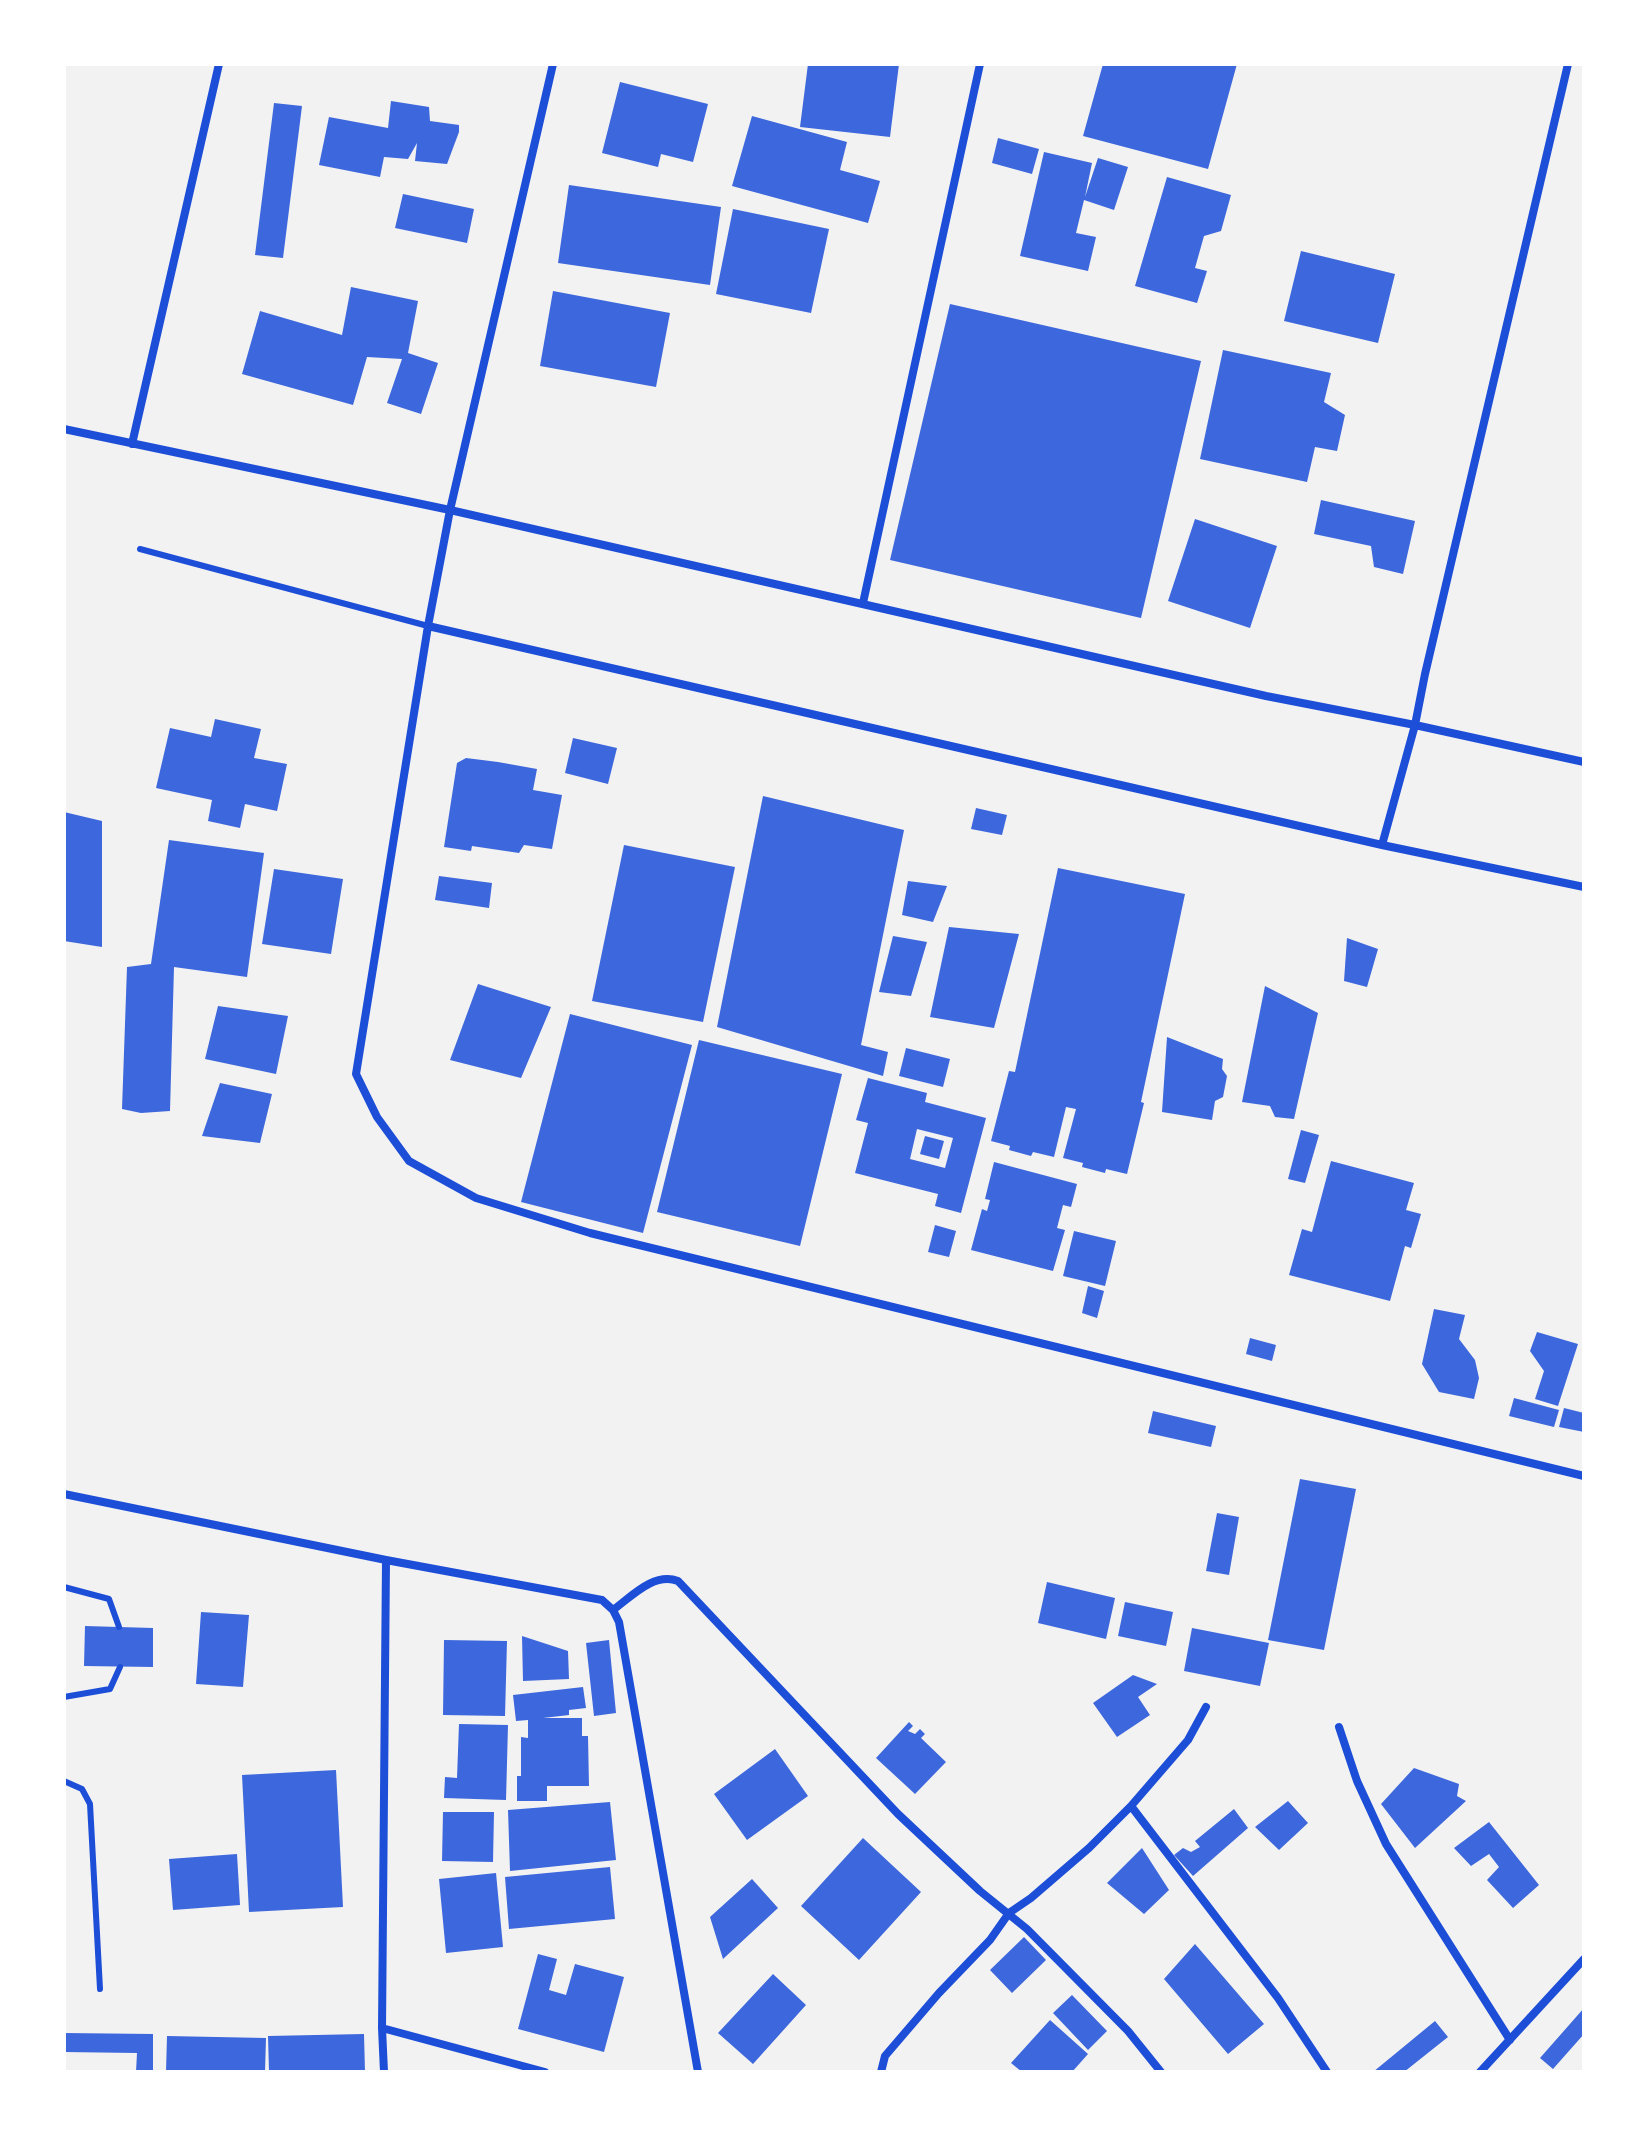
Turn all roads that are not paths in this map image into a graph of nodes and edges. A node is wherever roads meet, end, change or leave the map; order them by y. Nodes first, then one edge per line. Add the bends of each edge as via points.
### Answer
1 (219, 64) edge
2 (553, 64) edge
3 (980, 64) edge
4 (1568, 64) edge
5 (64, 429) edge
6 (132, 444) junction
7 (450, 510) junction
8 (140, 549) dead end
9 (863, 603) junction
10 (428, 626) junction
11 (1415, 725) junction
12 (1584, 762) edge
13 (1382, 845) junction
14 (1584, 887) edge
15 (1584, 1476) edge
16 (64, 1494) edge
17 (386, 1560) junction
18 (64, 1587) edge
19 (613, 1610) junction
20 (119, 1627) dead end
21 (120, 1667) dead end
22 (64, 1697) edge
23 (1206, 1707) dead end
24 (1339, 1727) dead end
25 (64, 1781) edge
26 (1131, 1806) junction
27 (1009, 1913) junction
28 (1584, 1959) edge
29 (100, 1989) dead end
30 (382, 2028) junction
31 (1510, 2040) junction
32 (384, 2072) edge
33 (545, 2072) edge
34 (698, 2072) edge
35 (881, 2072) edge
36 (1161, 2072) edge
37 (1327, 2072) edge
38 (1480, 2072) edge

1 - 6 street
2 - 7 street
3 - 9 street
4 - 11 street
5 - 6 street
6 - 7 street
7 - 9 street
7 - 10 street
8 - 10 lane
9 - 11 street
10 - 13 street
10 - 15 street via 356,1074 377,1117 409,1161 476,1198 590,1233
11 - 12 street
11 - 13 street
13 - 14 street
16 - 17 street
17 - 19 street via 602,1600
17 - 30 street
18 - 20 lane via 109,1599
19 - 27 street via 653,1582 678,1581 898,1814
19 - 34 street
21 - 22 lane via 110,1689
23 - 26 street via 1188,1740
24 - 31 street via 1386,1844
25 - 29 lane via 82,1789 90,1804
26 - 27 street
26 - 37 street via 1278,1998
27 - 35 street via 885,2056
27 - 36 street via 1128,2031
28 - 31 street
30 - 32 street
30 - 33 street
31 - 38 street

